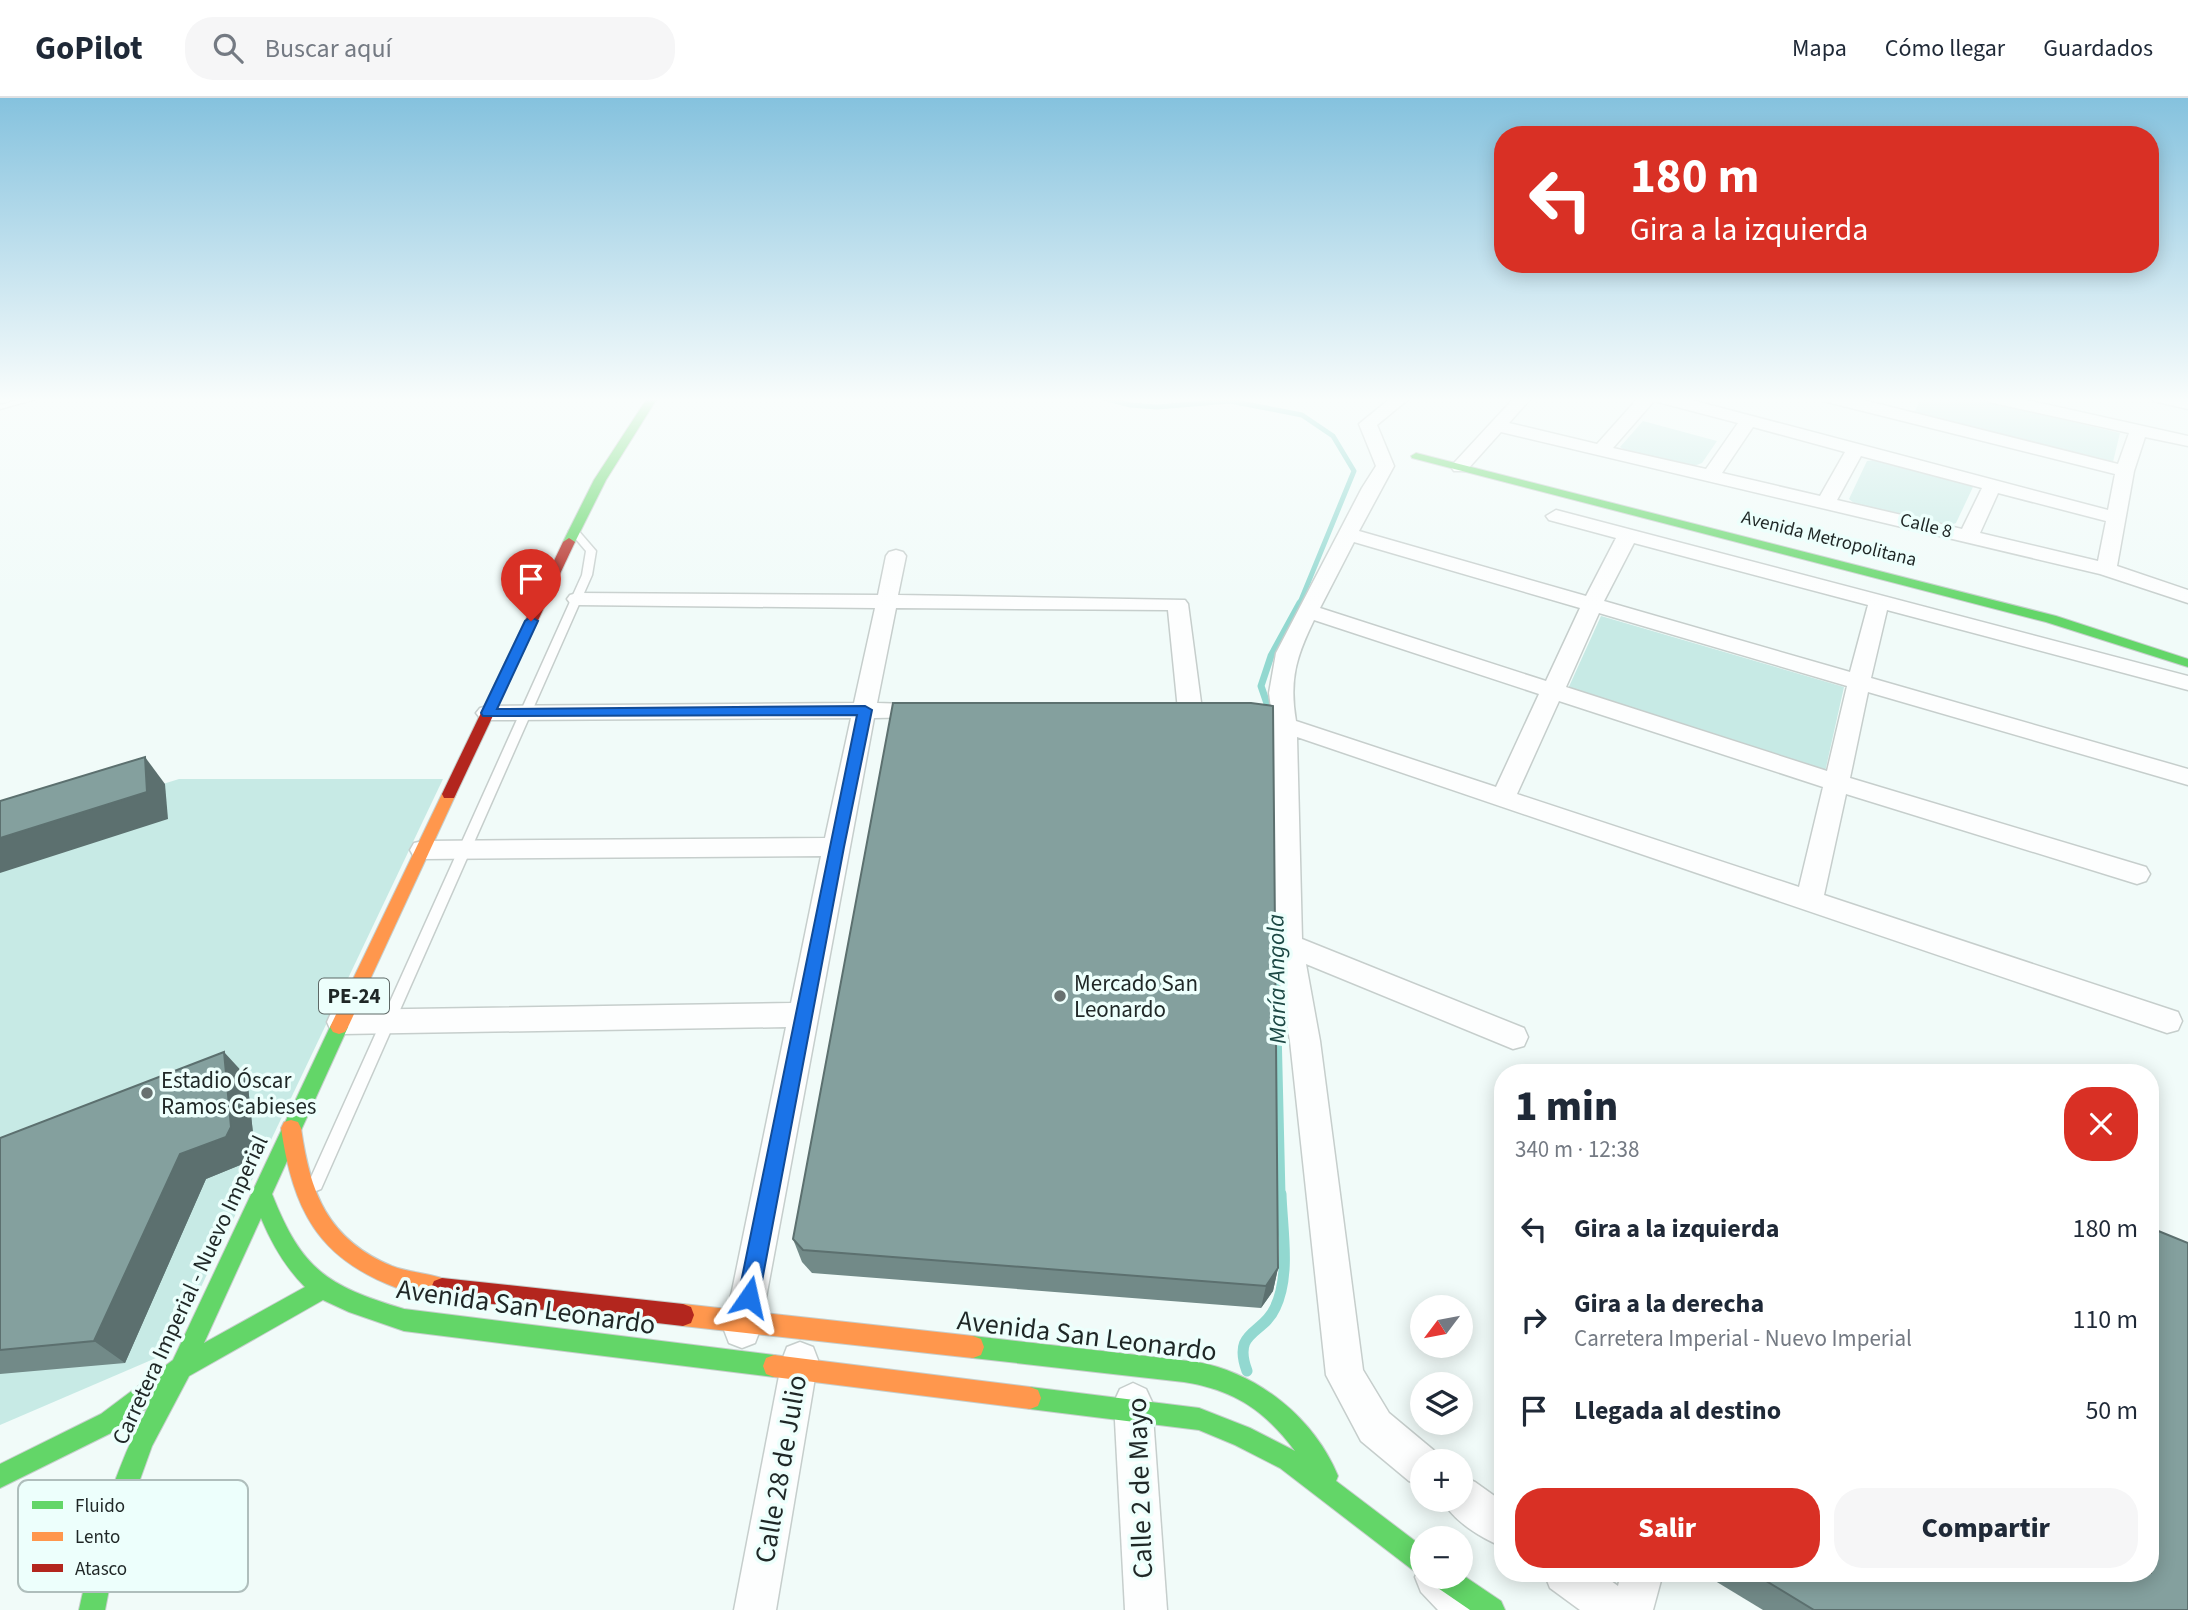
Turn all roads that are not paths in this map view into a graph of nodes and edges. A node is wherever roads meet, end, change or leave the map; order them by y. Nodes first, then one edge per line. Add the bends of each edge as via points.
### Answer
1 (608, 468) edge
2 (1384, 468) edge
3 (1462, 468) edge
4 (1682, 468) edge
5 (1716, 468) edge
6 (1845, 468) edge
7 (1921, 468) edge
8 (2111, 468) edge
9 (2126, 468) edge
10 (2125, 471) junction
11 (1712, 474) junction
12 (1992, 486) junction
13 (1826, 502) junction
14 (1556, 516) dead end
15 (2115, 518) junction
16 (574, 531) junction
17 (1349, 534) junction
18 (1628, 534) junction
19 (1969, 536) junction
20 (897, 556) dead end
21 (2106, 569) junction
22 (2188, 597) edge
23 (577, 599) junction
24 (1879, 601) junction
25 (887, 603) junction
26 (1592, 605) junction
27 (1307, 611) junction
28 (2188, 663) edge
29 (1858, 681) junction
30 (2188, 683) edge
31 (1553, 689) junction
32 (865, 710) junction
33 (946, 710) edge
34 (1163, 710) edge
35 (1190, 710) junction
36 (488, 713) junction
37 (526, 713) junction
38 (1276, 724) junction
39 (2187, 777) edge
40 (1838, 783) junction
41 (1503, 798) junction
42 (836, 847) junction
43 (423, 849) junction
44 (465, 850) junction
45 (2137, 874) dead end
46 (1809, 901) junction
47 (1288, 944) junction
48 (804, 1015) junction
49 (342, 1021) junction
50 (388, 1021) junction
51 (2167, 1021) dead end
52 (1513, 1037) dead end
53 (291, 1128) junction
54 (261, 1192) junction
55 (307, 1204) junction
56 (322, 1289) junction
57 (744, 1323) junction
58 (809, 1330) junction
59 (737, 1362) junction
60 (1139, 1366) junction
61 (180, 1368) junction
62 (798, 1369) junction
63 (1131, 1409) junction
64 (1410, 1456) edge
65 (0, 1476) edge
66 (128, 1480) edge
67 (1339, 1498) junction
68 (1473, 1505) edge
69 (1494, 1520) edge
70 (1410, 1553) edge
71 (1577, 1582) edge
72 (1640, 1582) edge
73 (1448, 1589) edge
74 (1460, 1589) edge
75 (96, 1592) edge
76 (92, 1610) edge
77 (755, 1610) edge
78 (1146, 1610) edge
79 (1467, 1610) edge
80 (1492, 1610) edge
81 (1615, 1610) edge
82 (1632, 1610) edge

1 - 16 main road, Carretera Imperial - Nuevo Imperial / PE-24
2 - 17 street
3 - 28 main road, Avenida Metropolitana via 2051,619
4 - 11 street, Calle 8
5 - 11 street
6 - 13 street
7 - 12 street
8 - 10 street
9 - 10 street
10 - 15 street
11 - 13 street, Calle 8
12 - 15 street
12 - 19 street
13 - 19 street, Calle 8
14 - 18 street
15 - 21 street
16 - 23 lane via 591,551
16 - 36 main road, Carretera Imperial - Nuevo Imperial / PE-24
17 - 26 street
17 - 27 street
18 - 24 street
18 - 26 street
19 - 21 street, Calle 8
20 - 25 street
21 - 22 street, Calle 8
23 - 25 street
23 - 37 lane
24 - 29 street
24 - 30 street
25 - 32 street
25 - 35 street via 1178,604
26 - 29 street
26 - 31 street
27 - 31 street
27 - 38 street via 1287,653
29 - 39 street
29 - 40 street
31 - 40 street
31 - 41 street
32 - 33 street
32 - 37 street
32 - 42 street
34 - 35 street
35 - 38 street
36 - 37 street
36 - 43 main road, Carretera Imperial - Nuevo Imperial / PE-24
37 - 44 lane
38 - 41 street
38 - 47 street
40 - 45 street
40 - 46 street
41 - 46 street
42 - 44 street
42 - 48 street
43 - 44 street
43 - 49 main road, Carretera Imperial - Nuevo Imperial / PE-24
44 - 50 lane
46 - 51 street
47 - 52 street
47 - 64 street via 1305,1041 1345,1375 1375,1427
48 - 50 street
48 - 57 street
49 - 50 street
49 - 53 main road, Carretera Imperial - Nuevo Imperial / PE-24
50 - 55 lane
53 - 54 main road, Carretera Imperial - Nuevo Imperial / PE-24
53 - 55 main road, Avenida San Leonardo
54 - 56 main road, Avenida San Leonardo via 272,1224 294,1260
54 - 61 main road, Carretera Imperial - Nuevo Imperial / PE-24
55 - 57 main road, Avenida San Leonardo via 349,1255 384,1274 421,1286
56 - 59 main road, Avenida San Leonardo via 404,1320
56 - 61 main road
57 - 58 main road, Avenida San Leonardo
57 - 59 street
58 - 60 main road, Avenida San Leonardo
58 - 62 street, Calle 28 de Julio
59 - 62 main road, Avenida San Leonardo
60 - 63 street, Calle 2 de Mayo
60 - 67 main road, Avenida San Leonardo via 1227,1380 1259,1399 1290,1427
61 - 65 main road via 109,1422
61 - 66 main road, Carretera Imperial - Nuevo Imperial / PE-24 via 142,1441
62 - 63 main road, Avenida San Leonardo
62 - 77 street, Calle 28 de Julio
63 - 67 main road, Avenida San Leonardo via 1199,1419 1242,1436 1288,1460
63 - 78 street, Calle 2 de Mayo
67 - 70 main road
68 - 69 street
71 - 81 street
72 - 82 street
73 - 79 street
74 - 80 main road
75 - 76 main road, Carretera Imperial - Nuevo Imperial / PE-24

